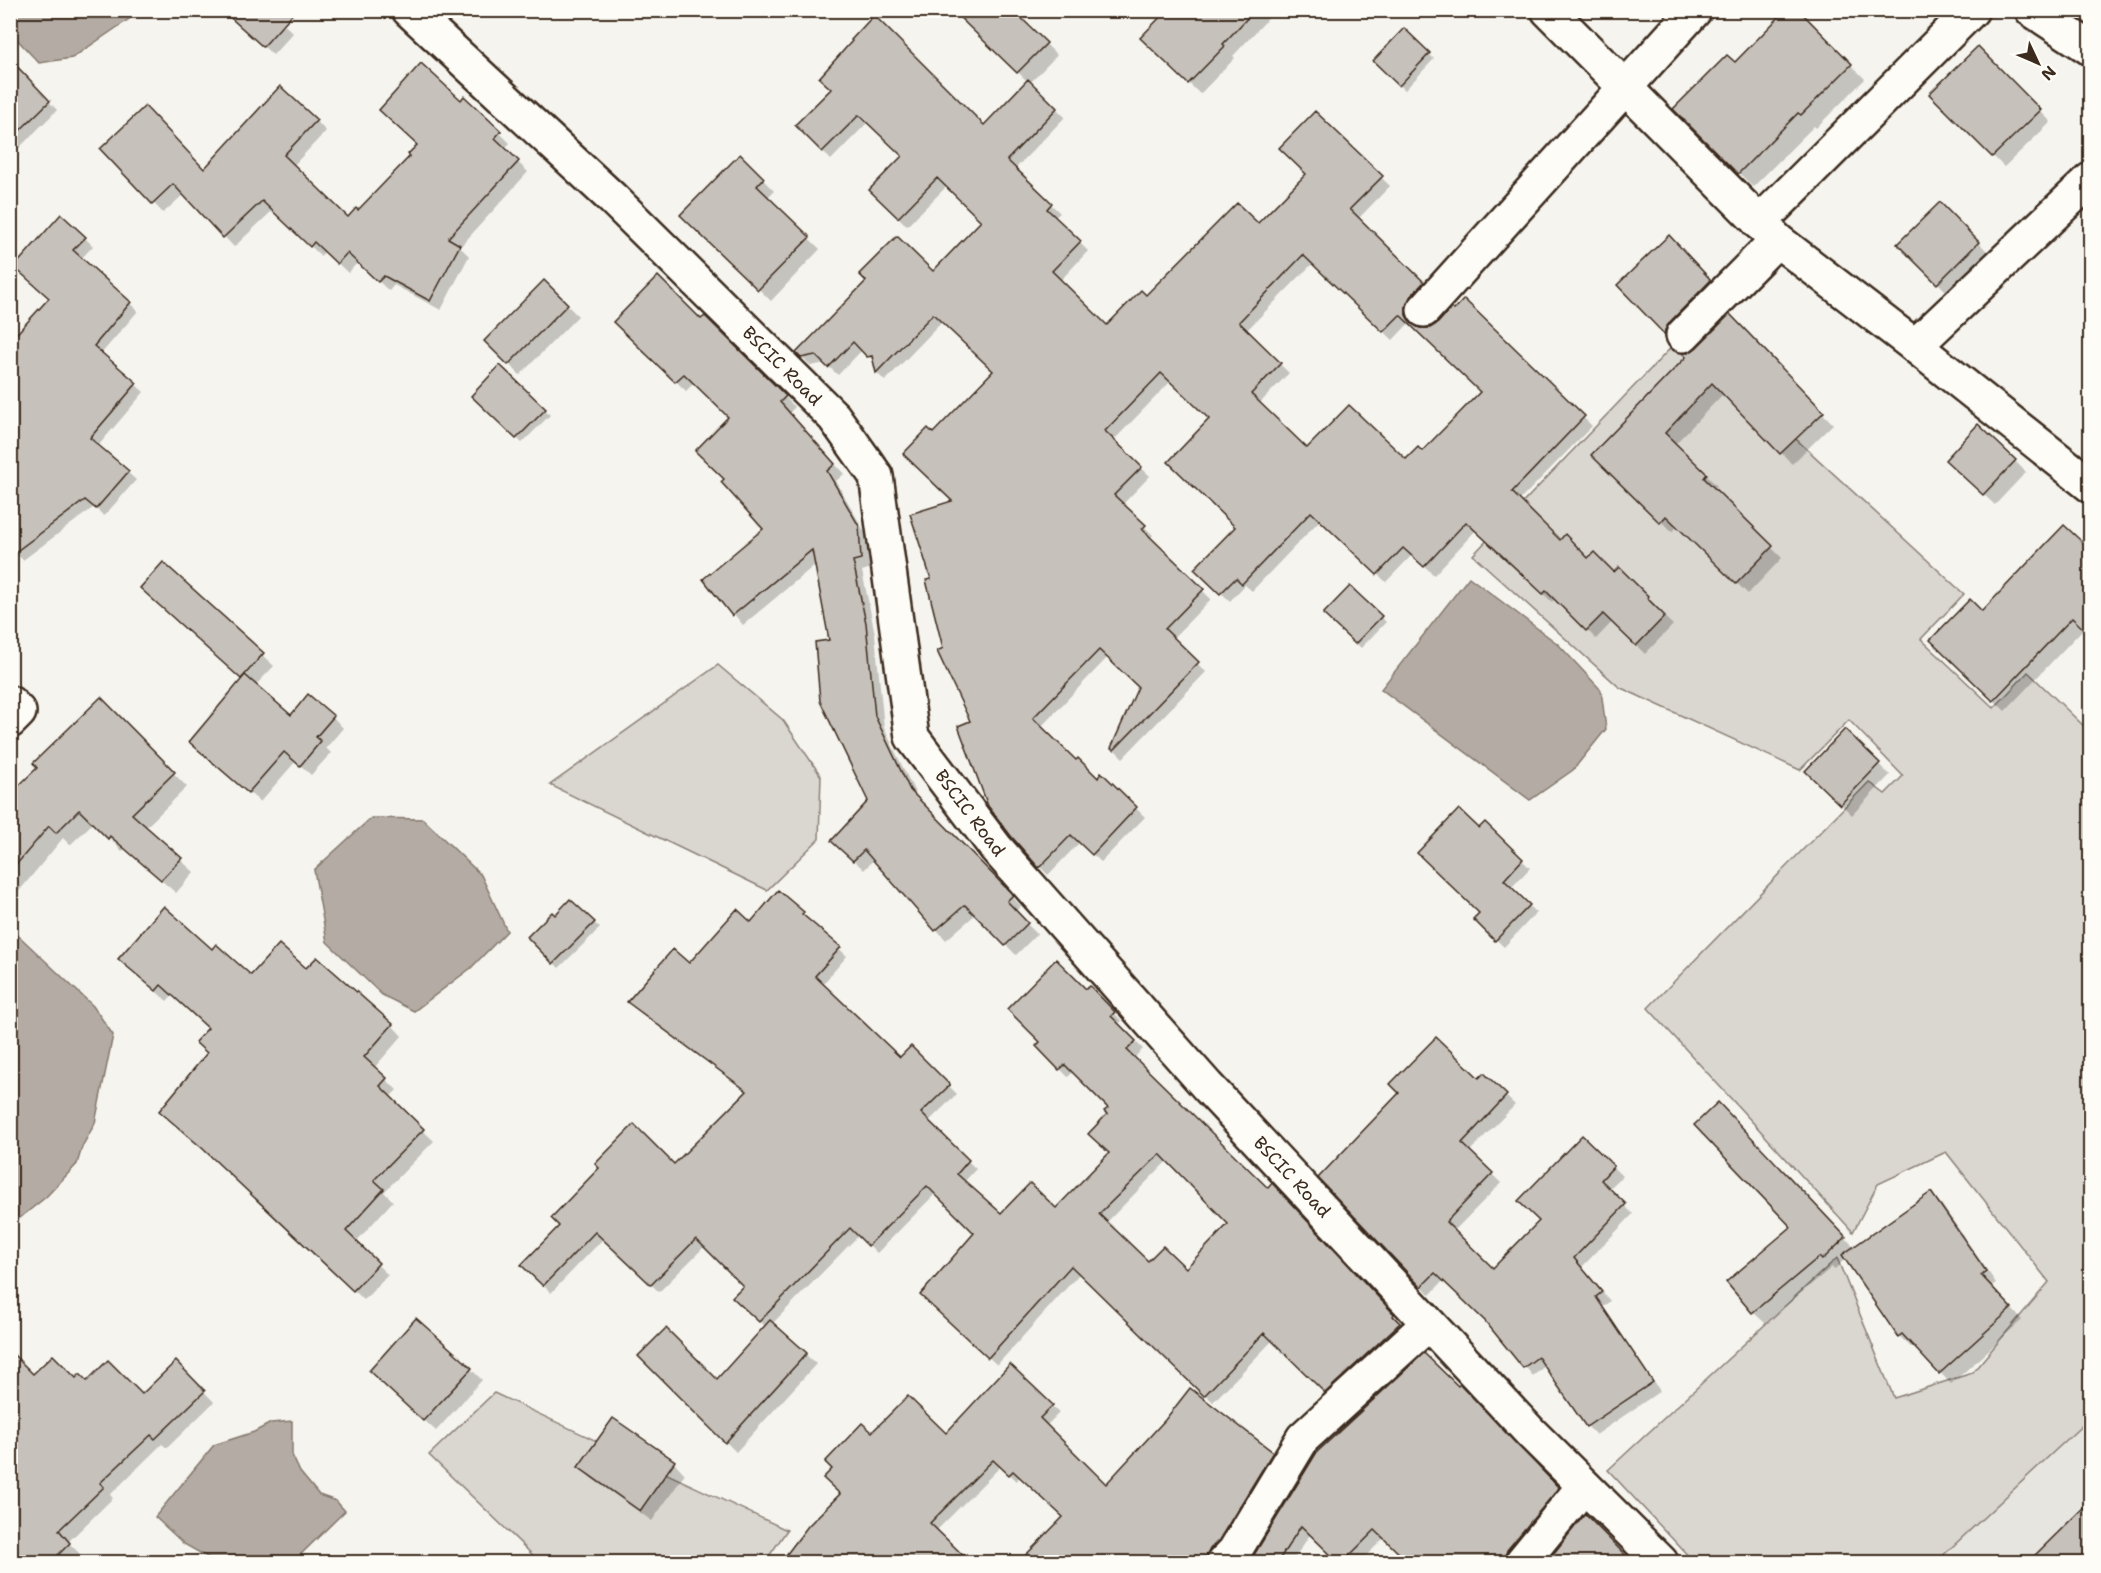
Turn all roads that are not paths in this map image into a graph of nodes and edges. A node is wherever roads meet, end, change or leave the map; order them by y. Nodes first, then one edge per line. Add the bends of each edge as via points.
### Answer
1 (409, 10) edge
2 (1548, 10) edge
3 (1695, 10) edge
4 (1972, 10) edge
5 (2032, 10) edge
6 (2091, 48) edge
7 (1625, 88) junction
8 (2091, 180) edge
9 (1768, 232) junction
10 (1424, 310) dead end
11 (1683, 335) dead end
12 (1915, 346) junction
13 (2091, 484) edge
14 (10, 703) edge
15 (10, 721) edge
16 (1428, 1324) junction
17 (1584, 1486) junction
18 (1224, 1563) edge
19 (1522, 1563) edge
20 (1661, 1563) edge

1 - 16 street, BSCIC Road via 612,198 834,417 876,476 912,737 996,848 1207,1086
2 - 7 street
3 - 7 street
4 - 9 street
5 - 6 street
7 - 9 street
7 - 10 street
8 - 12 street
9 - 11 street
9 - 12 street
12 - 13 street
14 - 15 street via 19,712
16 - 17 street, BSCIC Road
16 - 18 street via 1303,1438
17 - 19 street
17 - 20 street, BSCIC Road

